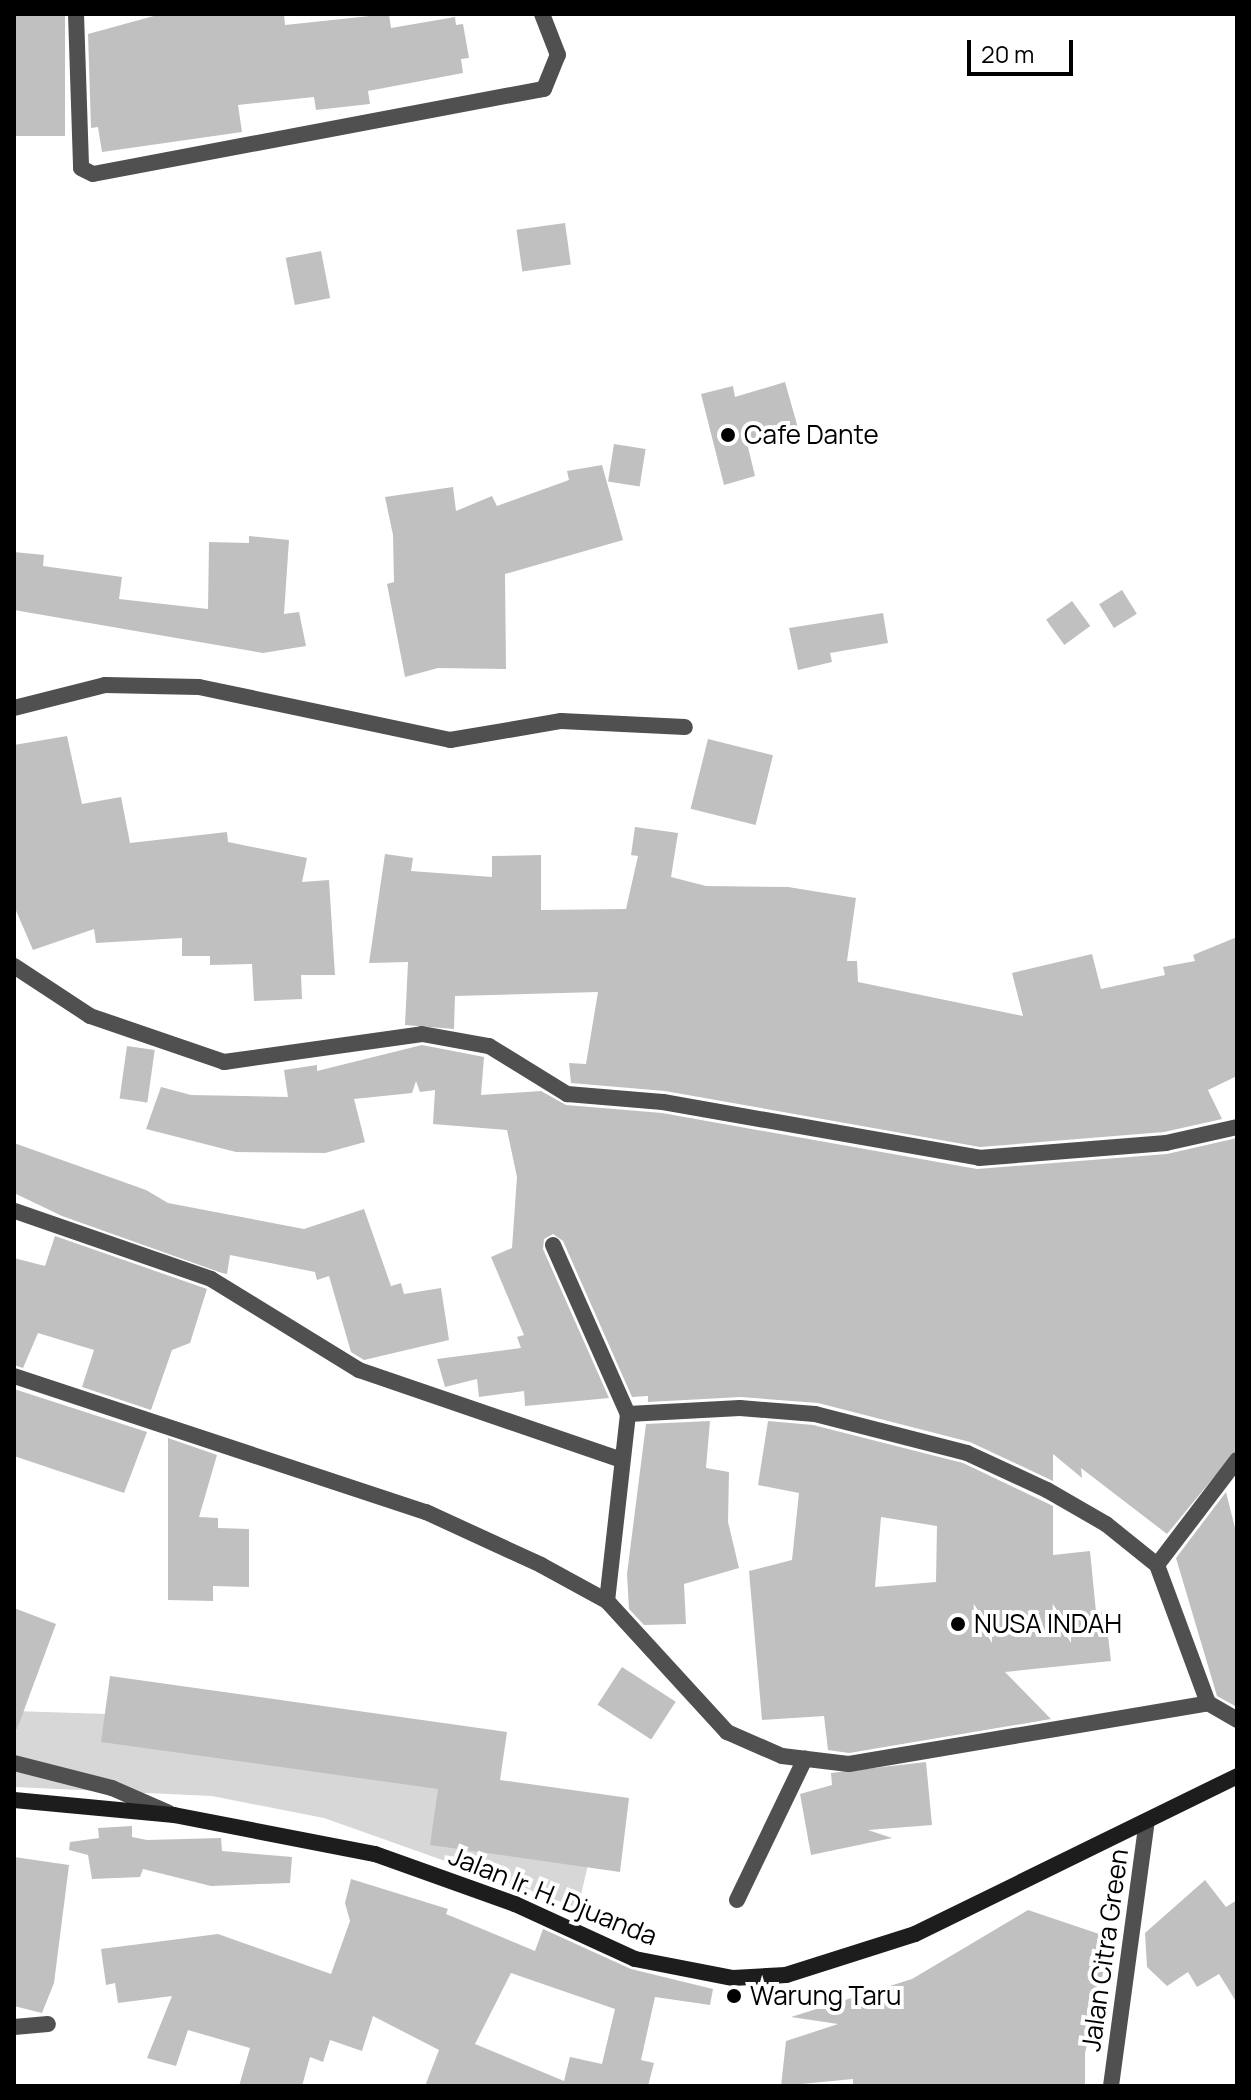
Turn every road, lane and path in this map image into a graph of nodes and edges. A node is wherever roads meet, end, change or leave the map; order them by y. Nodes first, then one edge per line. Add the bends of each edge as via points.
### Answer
1 (76, 14) edge
2 (542, 14) edge
3 (14, 708) edge
4 (685, 727) dead end
5 (14, 966) edge
6 (1237, 1127) edge
7 (15, 1211) edge
8 (553, 1245) dead end
9 (14, 1376) edge
10 (628, 1414) junction
11 (619, 1459) junction
12 (1237, 1460) edge
13 (1157, 1565) junction
14 (607, 1601) junction
15 (1208, 1703) junction
16 (1237, 1720) edge
17 (805, 1759) junction
18 (14, 1763) edge
19 (1237, 1776) edge
20 (14, 1800) edge
21 (174, 1815) junction
22 (1147, 1821) junction
23 (737, 1900) dead end
24 (48, 2024) dead end
25 (14, 2027) edge
26 (1111, 2086) edge

1 - 2 street via 81,168 93,174 544,89 558,55
3 - 4 street via 105,685 199,687 450,740 561,721
5 - 6 street via 90,1016 224,1062 422,1034 489,1046 567,1094 663,1102 979,1158 1166,1143
7 - 11 street via 211,1279 359,1370
8 - 10 street
9 - 14 street via 426,1512
10 - 11 street
10 - 13 street via 740,1408 815,1414 891,1430 967,1453 1047,1490 1106,1524
11 - 14 street
12 - 13 street
13 - 15 street
14 - 17 street via 727,1732 782,1756
15 - 16 street
15 - 17 street via 849,1764
17 - 23 street
18 - 21 street, Jalan Ir. H. Djuanda via 112,1788
19 - 22 main road, Jalan Ir. H. Djuanda
20 - 21 main road
21 - 22 main road, Jalan Ir. H. Djuanda via 375,1854 515,1904 635,1959 733,1978 786,1975 891,1943
22 - 26 street, Jalan Citra Green
24 - 25 street

